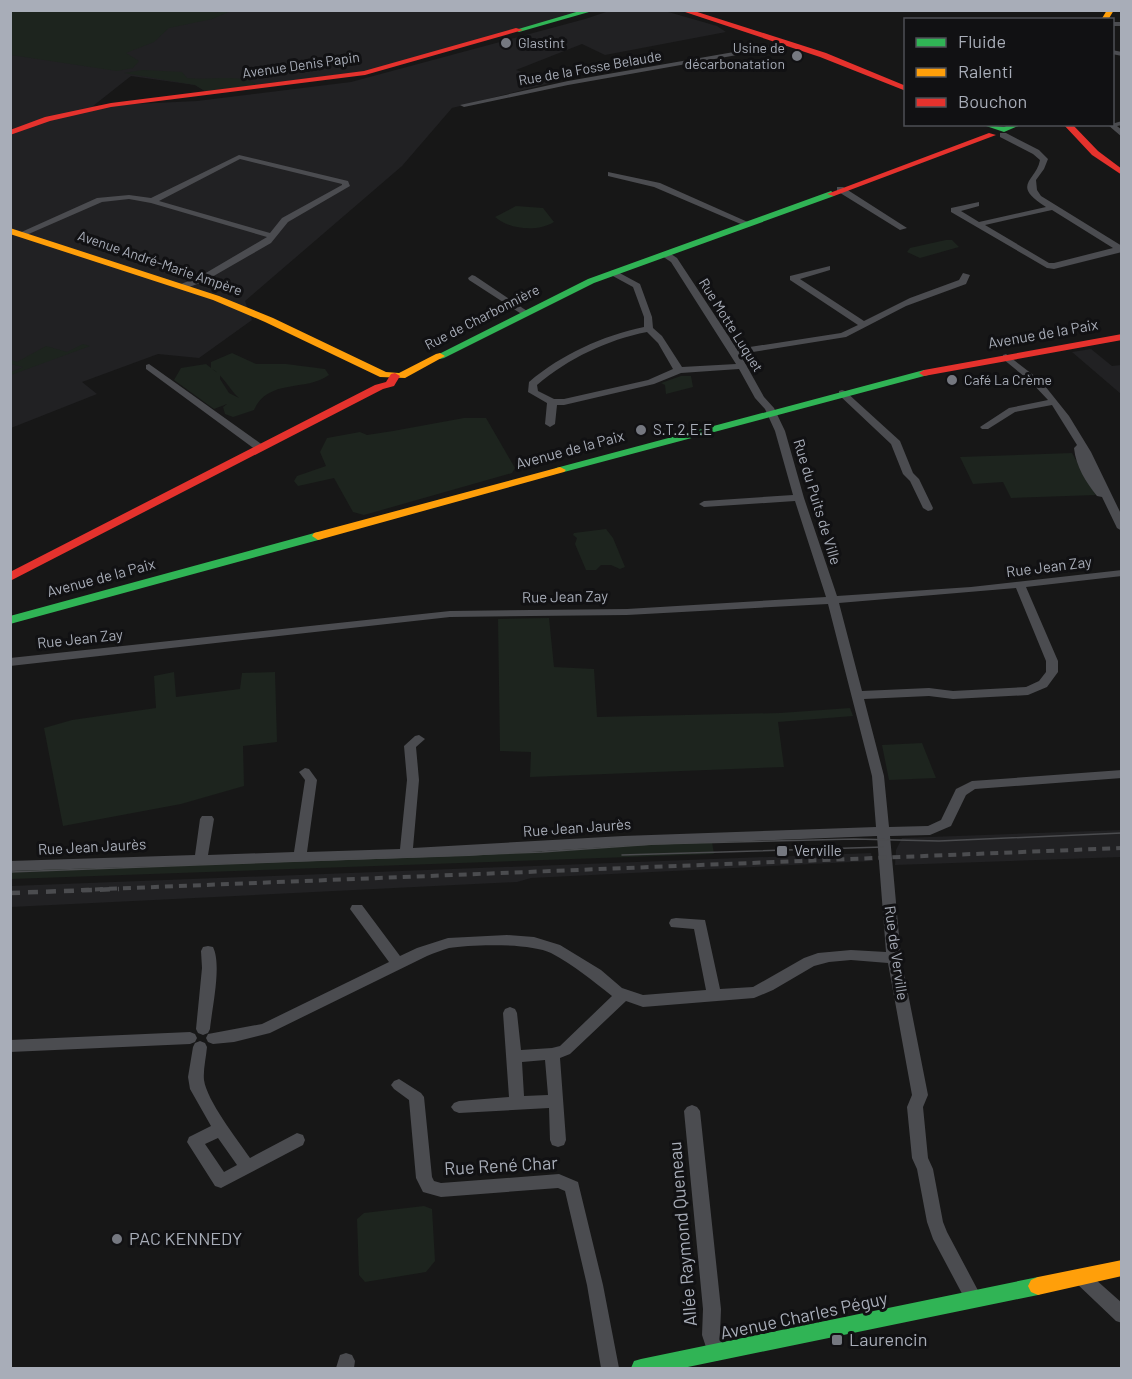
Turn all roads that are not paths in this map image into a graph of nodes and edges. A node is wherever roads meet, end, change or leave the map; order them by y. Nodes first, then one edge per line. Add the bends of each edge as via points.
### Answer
1 (593, 10) edge
2 (682, 10) edge
3 (791, 44) junction
4 (904, 88) edge
5 (464, 105) dead end
6 (1011, 126) edge
7 (1069, 126) edge
8 (995, 130) edge
9 (10, 133) edge
10 (1119, 169) edge
11 (611, 174) dead end
12 (840, 189) junction
13 (152, 201) junction
14 (976, 204) dead end
15 (1052, 208) junction
16 (746, 223) junction
17 (979, 224) junction
18 (903, 228) dead end
19 (16, 233) edge
20 (272, 236) junction
21 (1121, 250) edge
22 (664, 254) junction
23 (827, 267) dead end
24 (614, 273) junction
25 (966, 275) dead end
26 (472, 278) dead end
27 (184, 286) junction
28 (526, 313) junction
29 (864, 325) junction
30 (649, 328) junction
31 (1122, 337) edge
32 (734, 352) junction
33 (1006, 357) junction
34 (743, 366) junction
35 (149, 367) dead end
36 (679, 370) junction
37 (395, 376) junction
38 (842, 393) junction
39 (552, 402) junction
40 (1053, 402) junction
41 (771, 413) junction
42 (550, 424) dead end
43 (985, 427) dead end
44 (260, 448) junction
45 (799, 498) junction
46 (704, 504) dead end
47 (928, 508) dead end
48 (1122, 528) edge
49 (1122, 573) edge
50 (10, 577) edge
51 (1020, 585) junction
52 (833, 600) junction
53 (10, 619) edge
54 (10, 662) edge
55 (857, 695) junction
56 (419, 739) dead end
57 (305, 772) dead end
58 (1122, 774) edge
59 (207, 819) dead end
60 (883, 832) junction
61 (406, 853) junction
62 (300, 855) junction
63 (201, 858) junction
64 (10, 866) edge
65 (357, 909) dead end
66 (676, 923) dead end
67 (208, 951) dead end
68 (894, 958) junction
69 (398, 964) junction
70 (714, 994) junction
71 (623, 995) junction
72 (510, 1013) dead end
73 (208, 1033) junction
74 (195, 1043) junction
75 (10, 1046) edge
76 (552, 1054) junction
77 (514, 1056) junction
78 (399, 1085) dead end
79 (556, 1101) junction
80 (517, 1103) junction
81 (459, 1107) dead end
82 (692, 1111) dead end
83 (221, 1129) junction
84 (297, 1140) dead end
85 (558, 1140) dead end
86 (247, 1167) junction
87 (1122, 1268) edge
88 (1080, 1276) junction
89 (974, 1298) junction
90 (1122, 1316) edge
91 (716, 1353) junction
92 (610, 1368) edge
93 (641, 1368) edge

1 - 9 street, Avenue Denis Papin via 365,73 111,105 48,119
2 - 3 street
3 - 4 street
3 - 5 street, Rue de la Fosse Belaude
6 - 8 street, Rue de Charbonnière
7 - 10 street via 1095,153
8 - 12 street, Rue de Charbonnière
8 - 15 street via 1044,159 1031,187
11 - 16 street via 657,185
12 - 16 street, Rue de Charbonnière
12 - 18 street
13 - 19 street via 129,197 100,200
13 - 20 street
13 - 20 street via 239,158 345,183 346,186 285,220
14 - 17 street via 954,210
15 - 17 street
15 - 21 street
16 - 22 street, Rue de Charbonnière
17 - 21 street via 1050,266
19 - 27 street, Avenue André-Marie Ampère
20 - 27 street
22 - 24 street, Rue de Charbonnière
22 - 32 street, Rue Motte Luquet via 674,260
23 - 29 street via 794,278
24 - 28 street, Rue de Charbonnière
24 - 30 street via 637,286
25 - 29 street via 963,282
26 - 28 street
27 - 37 street, Avenue André-Marie Ampère via 269,320 384,375
28 - 37 street, Rue de Charbonnière
29 - 32 street via 843,335
30 - 36 street via 662,341
30 - 39 street via 605,342 536,380 533,392
31 - 33 street, Avenue de la Paix
32 - 34 street, Rue Motte Luquet
33 - 38 street, Avenue de la Paix
33 - 40 street via 1038,383
34 - 36 street
34 - 41 street, Rue Motte Luquet
35 - 44 street via 162,372
36 - 39 street via 651,382
37 - 44 street, Rue de Charbonnière via 390,384
38 - 41 street, Avenue de la Paix
38 - 47 street via 896,443
39 - 42 street
40 - 43 street via 1012,410
40 - 48 street via 1078,441 1079,456 1091,481 1108,499
41 - 45 street, Rue du Puits de Ville
41 - 53 street, Avenue de la Paix
44 - 50 street, Rue de Charbonnière
45 - 46 street
45 - 52 street, Rue du Puits de Ville
49 - 51 street, Rue Jean Zay
51 - 52 street, Rue Jean Zay
51 - 55 street via 1052,661 1052,672 1043,684 1028,691
52 - 54 street, Rue Jean Zay via 627,612 450,614
52 - 55 street, Rue de Verville
55 - 60 street, Rue de Verville via 878,776
56 - 61 street via 410,746 413,780
57 - 62 street via 311,780
58 - 60 street, Rue Jean Jaurès via 972,785 961,792 951,818 942,826
59 - 63 street
60 - 61 street, Rue Jean Jaurès
60 - 68 street, Rue de Verville
61 - 62 street, Rue Jean Jaurès
62 - 63 street, Rue Jean Jaurès
63 - 64 street, Rue Jean Jaurès
65 - 69 street
66 - 70 street via 700,924
67 - 73 street
68 - 70 street via 861,956 811,961 754,992
68 - 89 street, Rue de Verville via 920,1095 915,1107 920,1158 939,1234
69 - 71 street via 448,943 534,942 555,949
69 - 73 street via 266,1029
70 - 71 street via 642,1001
71 - 76 street via 565,1050
72 - 77 street
73 - 74 street via 196,1031
74 - 75 street
74 - 83 street via 198,1089
76 - 77 street
76 - 79 street
77 - 80 street
78 - 92 street, Rue René Char via 416,1097 424,1178 429,1187 441,1190 559,1180 572,1187
79 - 80 street
79 - 85 street
80 - 81 street
82 - 91 street, Allée Raymond Queneau via 711,1335
83 - 86 street
83 - 86 street via 195,1142 221,1181
84 - 86 street
87 - 88 street, Avenue Charles Péguy
88 - 89 street, Avenue Charles Péguy
88 - 90 street
89 - 91 street, Avenue Charles Péguy
91 - 93 street, Avenue Charles Péguy

